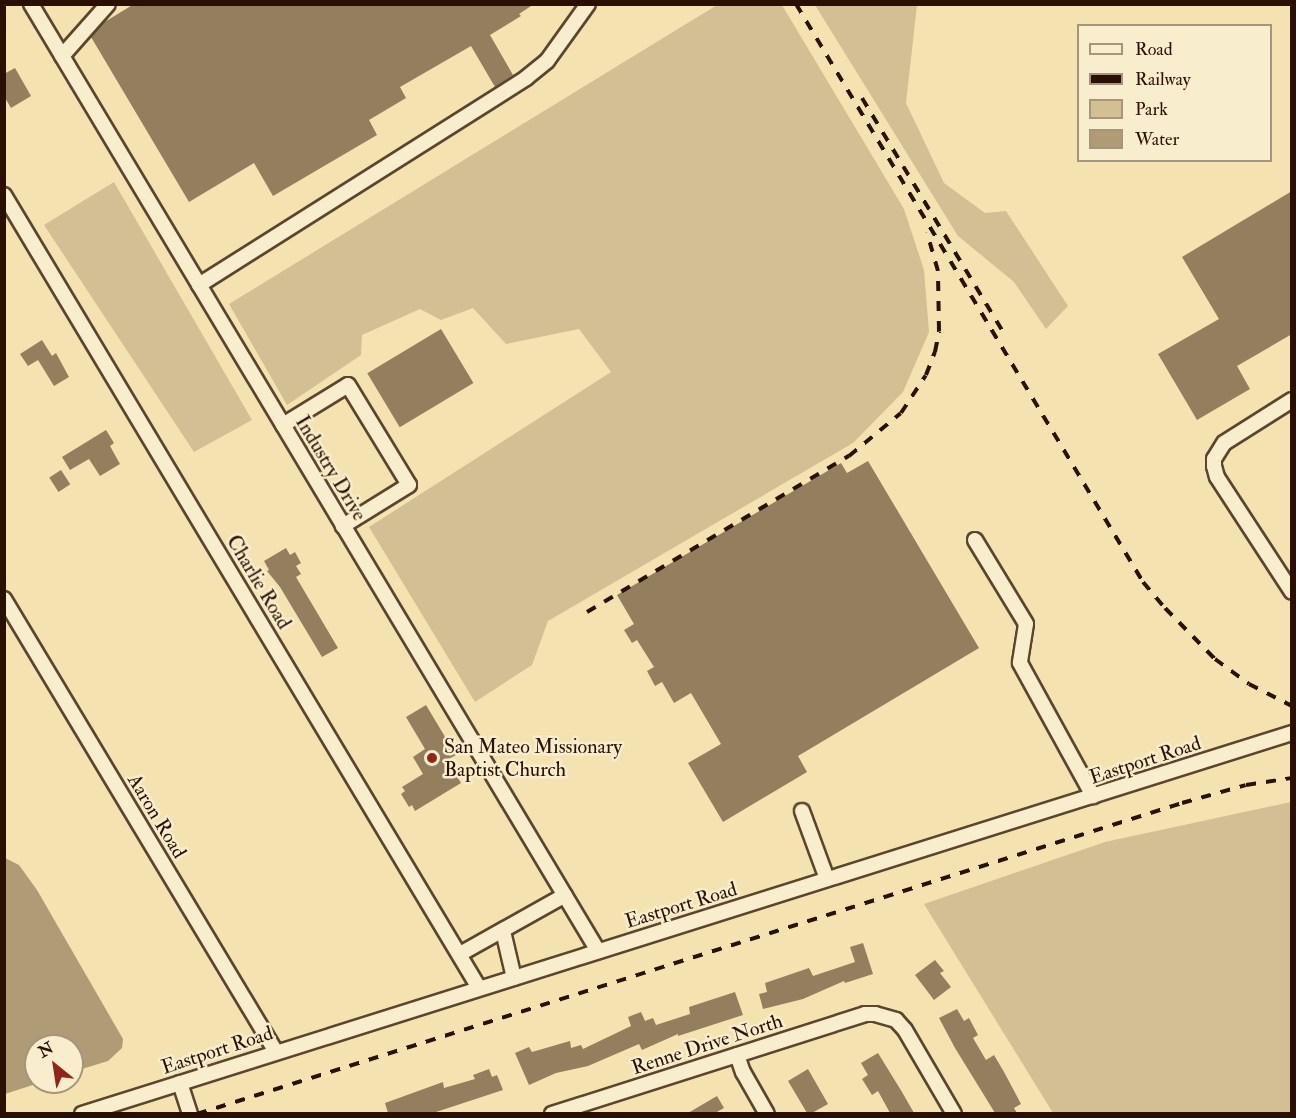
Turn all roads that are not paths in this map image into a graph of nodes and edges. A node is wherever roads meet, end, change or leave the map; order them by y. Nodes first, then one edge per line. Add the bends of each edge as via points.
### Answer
1 (31, 4) edge
2 (108, 4) edge
3 (588, 4) edge
4 (62, 56) junction
5 (5, 197) edge
6 (199, 285) junction
7 (1292, 400) edge
8 (283, 425) junction
9 (343, 525) junction
10 (975, 540) dead end
11 (1292, 592) edge
12 (4, 599) edge
13 (1292, 734) edge
14 (1094, 796) junction
15 (802, 811) dead end
16 (827, 879) junction
17 (565, 895) junction
18 (503, 932) junction
19 (598, 951) junction
20 (460, 954) junction
21 (514, 978) junction
22 (479, 988) junction
23 (276, 1052) junction
24 (737, 1055) junction
25 (180, 1083) junction
26 (576, 1110) edge
27 (82, 1113) edge
28 (190, 1113) edge
29 (552, 1113) edge
30 (767, 1113) edge
31 (954, 1113) edge

1 - 4 street, Industry Drive
2 - 4 street
3 - 6 street via 547,61 526,78
4 - 6 street, Industry Drive
5 - 20 street, Charlie Road
6 - 8 street, Industry Drive
7 - 11 street via 1224,443 1214,466 1216,477
8 - 9 street, Industry Drive
8 - 9 street via 348,385 410,485
9 - 17 street, Industry Drive
10 - 14 street via 1026,624 1020,663
12 - 23 street, Aaron Road
13 - 14 street, Eastport Road
14 - 16 street, Eastport Road
15 - 16 street
16 - 19 street, Eastport Road
17 - 18 street
17 - 19 street, Industry Drive
18 - 20 street
18 - 21 street
19 - 21 street, Eastport Road
20 - 22 street, Charlie Road
21 - 22 street, Eastport Road
22 - 23 street, Eastport Road
23 - 25 street, Eastport Road
24 - 26 street, Renne Drive North
24 - 30 street
24 - 31 street, Renne Drive North via 875,1014 896,1020 905,1030
25 - 27 street, Eastport Road
25 - 28 street
26 - 29 street, Renne Drive North

